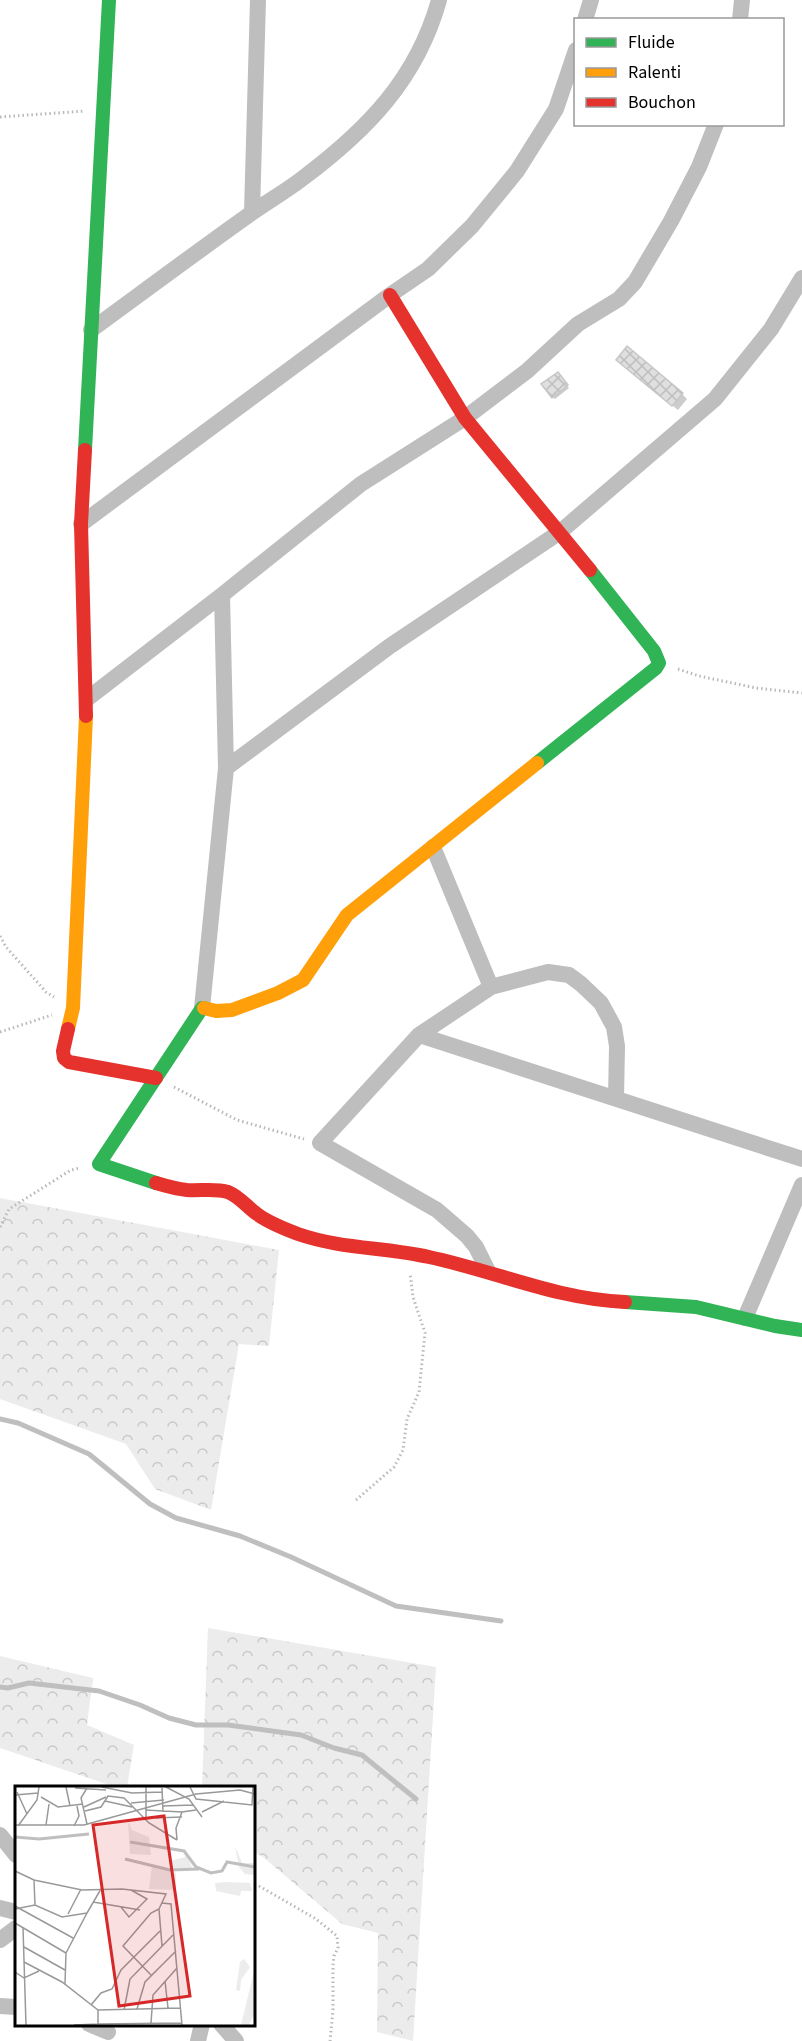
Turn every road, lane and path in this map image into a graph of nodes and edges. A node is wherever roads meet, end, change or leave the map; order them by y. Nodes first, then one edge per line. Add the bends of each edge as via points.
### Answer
1 (109, 0) edge
2 (258, 0) edge
3 (439, 0) edge
4 (591, 0) edge
5 (742, 0) edge
6 (586, 18) edge
7 (740, 18) edge
8 (574, 56) edge
9 (104, 109) junction
10 (0, 117) edge
11 (715, 126) edge
12 (252, 212) junction
13 (802, 278) edge
14 (390, 295) junction
15 (91, 330) junction
16 (465, 418) junction
17 (81, 524) junction
18 (560, 532) junction
19 (222, 595) junction
20 (659, 663) junction
21 (802, 693) edge
22 (87, 699) junction
23 (226, 768) junction
24 (433, 847) junction
25 (0, 936) edge
26 (491, 987) junction
27 (73, 1008) junction
28 (202, 1008) junction
29 (0, 1032) edge
30 (419, 1035) junction
31 (156, 1078) junction
32 (616, 1098) junction
33 (320, 1143) junction
34 (802, 1160) edge
35 (99, 1164) junction
36 (802, 1185) edge
37 (0, 1227) edge
38 (407, 1253) junction
39 (488, 1271) junction
40 (745, 1318) junction
41 (802, 1330) edge
42 (356, 1500) dead end
43 (0, 1835) edge
44 (15, 1854) edge
45 (259, 1886) dead end
46 (0, 1908) edge
47 (15, 1912) edge
48 (15, 1929) edge
49 (0, 1940) edge
50 (0, 2006) edge
51 (15, 2007) edge
52 (92, 2026) edge
53 (202, 2026) edge
54 (222, 2026) edge
55 (107, 2032) edge
56 (198, 2041) edge
57 (236, 2041) edge
58 (330, 2041) edge

1 - 9 street
2 - 12 street
3 - 12 street via 408,74 367,124 303,178
4 - 6 street
5 - 7 street
8 - 14 street via 556,109 518,171 472,226 428,269
9 - 10 path
9 - 15 street
11 - 16 street via 699,167 635,282 619,299 578,324 527,371
12 - 15 street
13 - 18 street via 771,329 715,399
14 - 16 street
14 - 17 street
15 - 17 street
16 - 18 street
16 - 19 street via 361,484
17 - 22 street
18 - 20 street via 654,651
18 - 23 street via 390,646
19 - 22 street
19 - 23 street
20 - 21 path via 756,688
20 - 24 street
22 - 27 street
23 - 28 street
24 - 26 street
24 - 28 street via 347,915 303,980 232,1010
25 - 27 path via 46,992
26 - 30 street
26 - 32 street via 548,972 569,975 581,984 601,1004 614,1027
27 - 29 path
27 - 31 street via 64,1058
28 - 31 street
30 - 32 street
30 - 33 street
31 - 33 path via 237,1120
31 - 35 street
32 - 34 street
33 - 39 street via 437,1210 467,1236
35 - 37 path via 71,1170 9,1209
35 - 38 street via 183,1189 227,1192 260,1216 330,1243
36 - 40 street
38 - 39 street
38 - 42 path via 413,1297 425,1333 419,1392 407,1419 403,1450 394,1467
39 - 40 street via 531,1287 578,1297 682,1305
40 - 41 street via 771,1327
43 - 44 street
45 - 58 path via 337,1936
46 - 47 street
48 - 49 street
50 - 51 street
52 - 55 street
53 - 56 street
54 - 57 street

